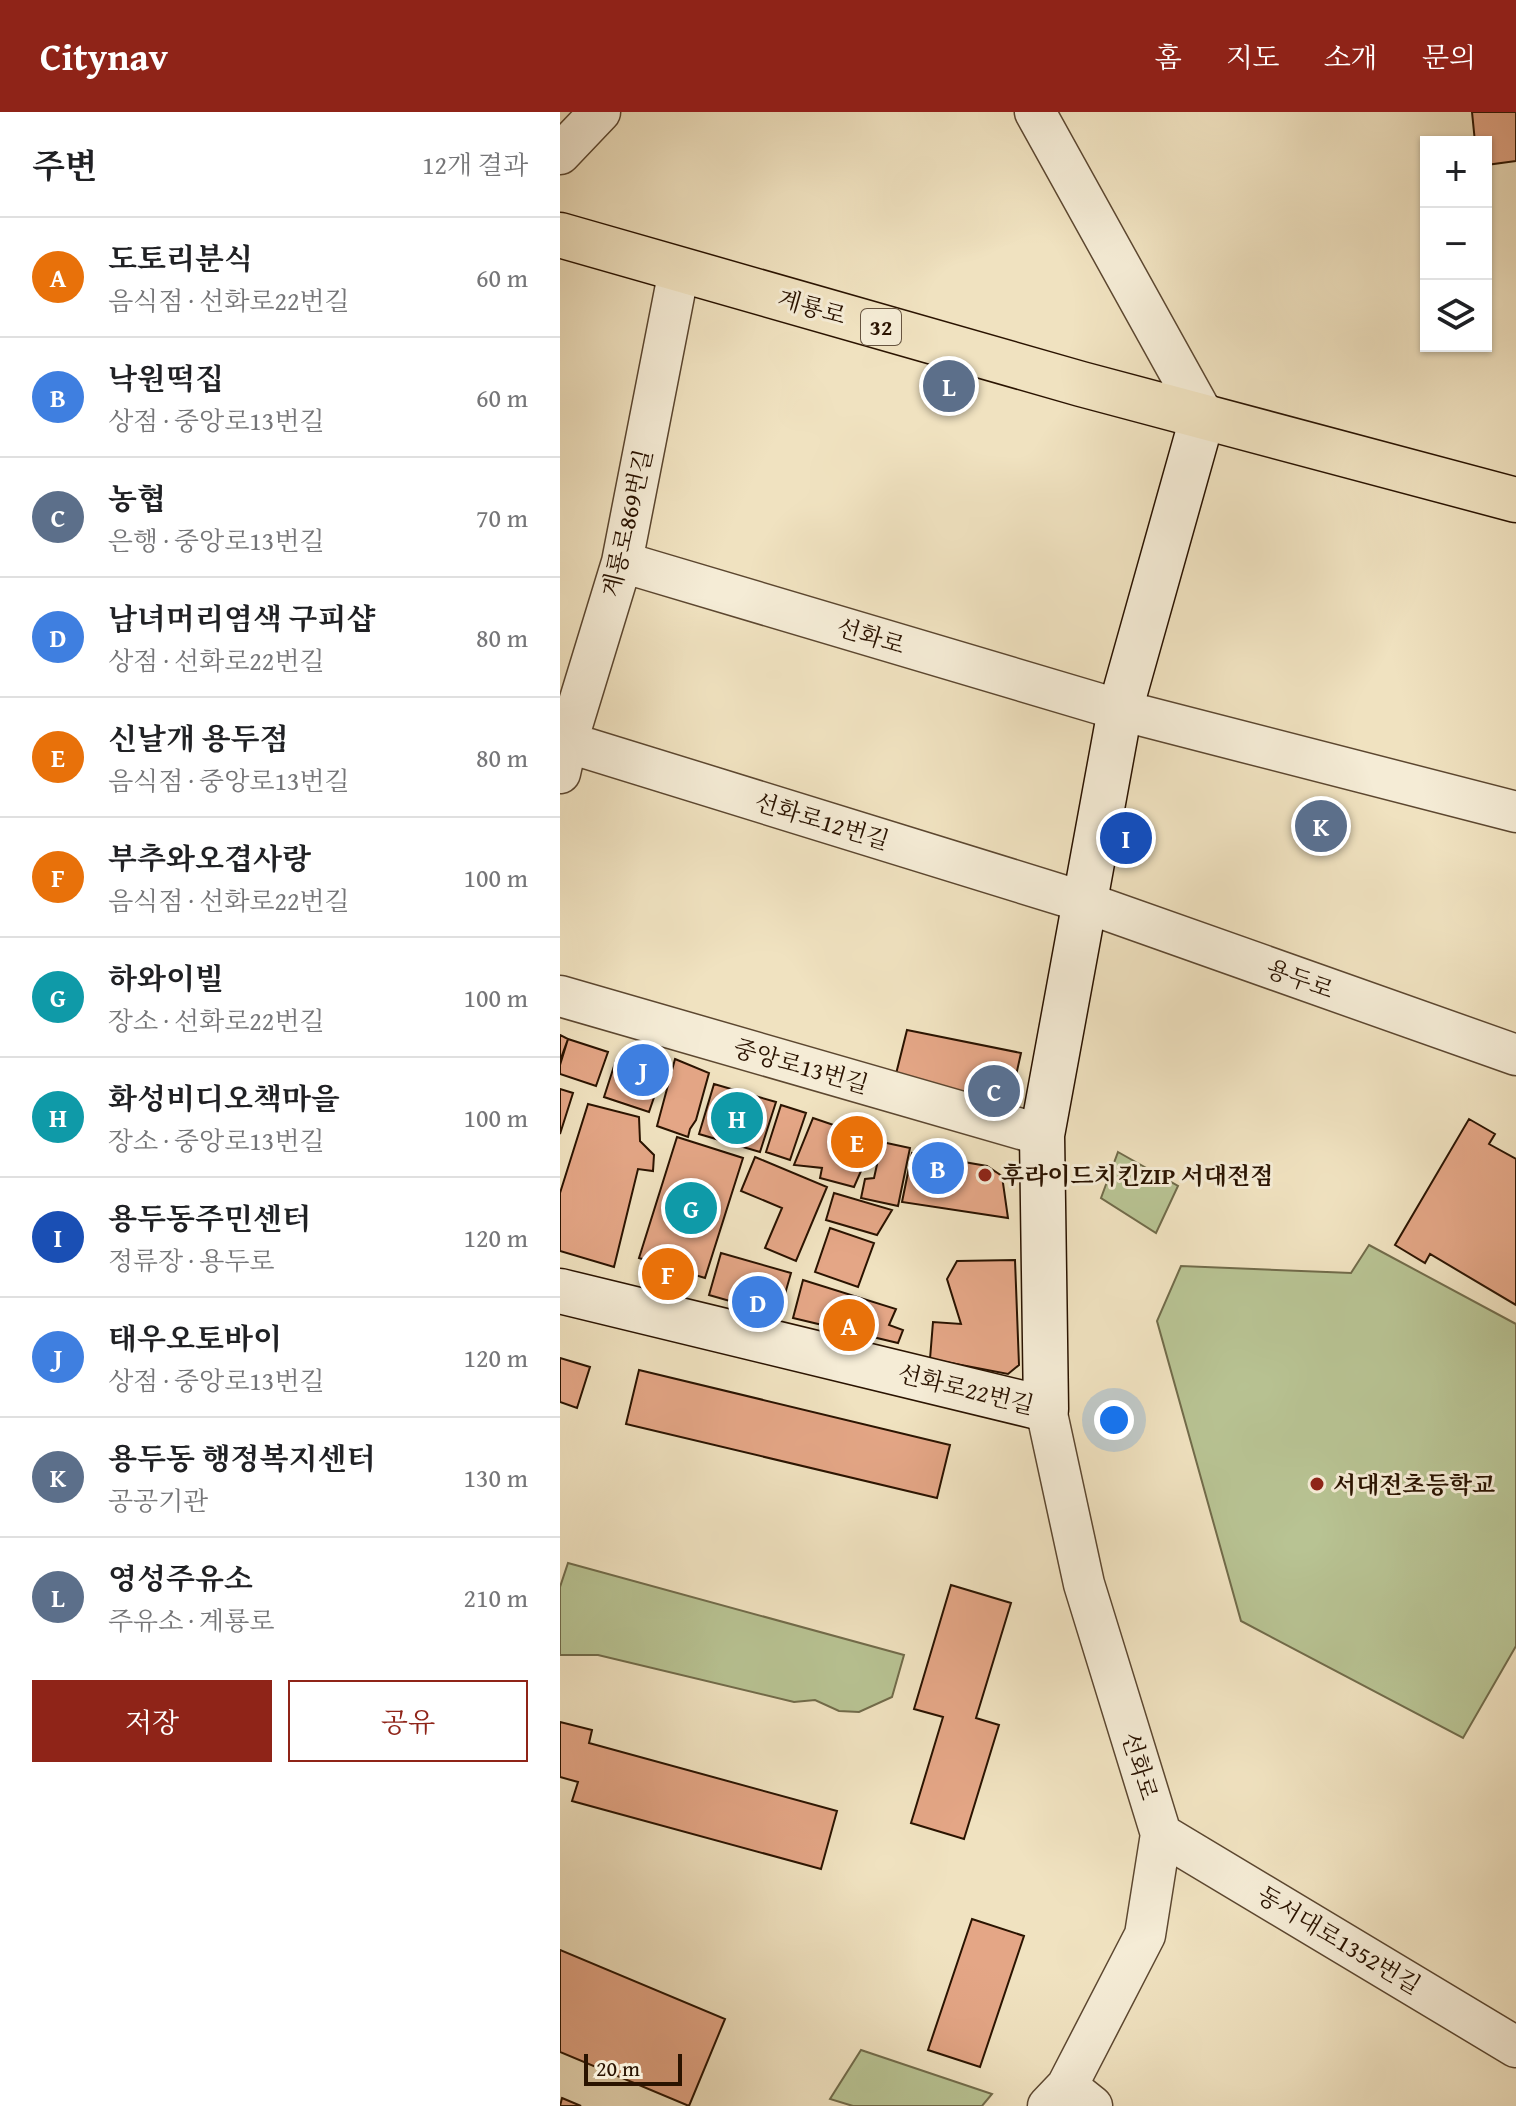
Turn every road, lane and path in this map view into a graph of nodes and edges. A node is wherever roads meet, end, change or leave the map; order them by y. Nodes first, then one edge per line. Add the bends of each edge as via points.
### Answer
1 (600, 112) edge
2 (1035, 112) edge
3 (560, 154) edge
4 (560, 235) edge
5 (679, 270) junction
6 (1203, 415) junction
7 (1516, 500) edge
8 (622, 562) junction
9 (1120, 710) junction
10 (562, 751) edge
11 (1516, 812) edge
12 (1084, 902) junction
13 (560, 996) edge
14 (1516, 1055) edge
15 (1042, 1135) junction
16 (560, 1291) edge
17 (1046, 1409) junction
18 (1161, 1834) junction
19 (1516, 2047) edge
20 (1069, 2099) edge

1 - 3 street
2 - 6 street
4 - 5 main road, 계룡로 / 32
5 - 6 main road, 계룡로 / 32
5 - 8 street, 계룡로869번길
6 - 7 main road, 계룡로 / 32
6 - 9 main road
8 - 9 street, 선화로
8 - 10 street, 계룡로869번길
9 - 11 street, 선화로
9 - 12 main road
10 - 12 street, 선화로12번길
12 - 14 street, 용두로
12 - 15 main road
13 - 15 street, 중앙로13번길
15 - 17 main road
16 - 17 main road, 선화로22번길
17 - 18 street, 선화로 via 1084,1584
18 - 19 street, 동서대로1352번길
18 - 20 street, 선화로 via 1145,1935

